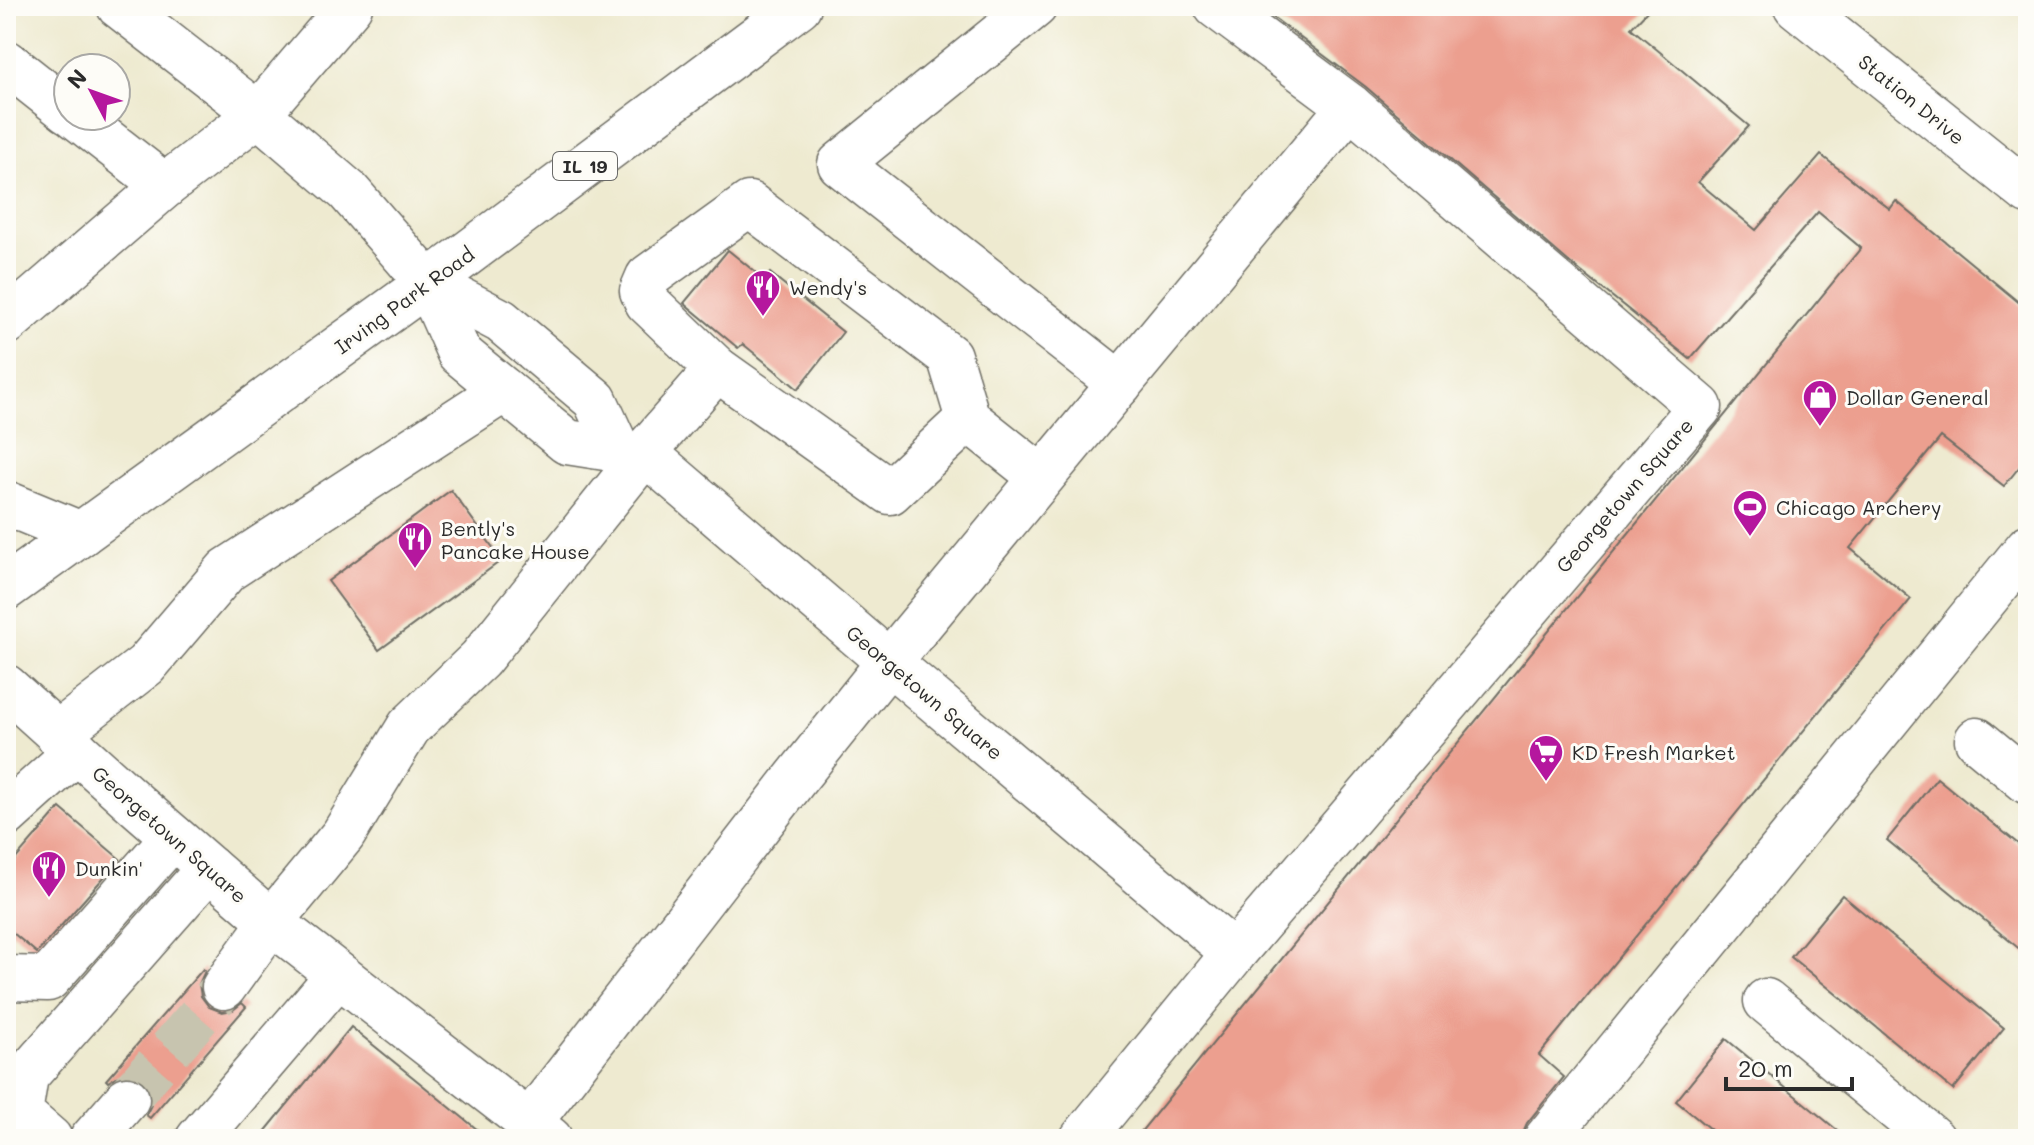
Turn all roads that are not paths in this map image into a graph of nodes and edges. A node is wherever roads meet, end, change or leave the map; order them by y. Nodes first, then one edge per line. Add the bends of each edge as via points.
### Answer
1 (119, 6) edge
2 (350, 6) edge
3 (799, 6) edge
4 (1035, 6) edge
5 (1216, 6) edge
6 (1796, 6) edge
7 (6, 62) edge
8 (52, 98) edge
9 (1350, 106) junction
10 (258, 114) junction
11 (96, 132) edge
12 (165, 186) junction
13 (2028, 192) edge
14 (428, 283) junction
15 (6, 323) edge
16 (717, 369) junction
17 (1120, 384) junction
18 (504, 390) junction
19 (968, 419) junction
20 (633, 455) junction
21 (1041, 477) junction
22 (6, 503) edge
23 (81, 534) junction
24 (2028, 547) edge
25 (6, 588) edge
26 (889, 662) junction
27 (6, 687) edge
28 (1977, 740) dead end
29 (67, 742) junction
30 (2028, 782) edge
31 (6, 815) edge
32 (173, 837) junction
33 (209, 868) junction
34 (271, 922) junction
35 (1234, 953) junction
36 (338, 975) junction
37 (6, 978) edge
38 (224, 987) tunnel mouth
39 (1766, 1001) dead end
40 (127, 1099) tunnel mouth
41 (539, 1131) edge
42 (50, 1139) edge
43 (92, 1139) edge
44 (198, 1139) edge
45 (1082, 1139) edge
46 (1546, 1139) edge
47 (1933, 1139) edge

1 - 10 main road
2 - 10 main road
3 - 14 main road, Irving Park Road / IL 19
4 - 17 main road via 840,164
5 - 9 main road, Georgetown Square
6 - 13 main road, Station Drive
7 - 8 main road
9 - 17 main road
9 - 35 main road, Georgetown Square via 1700,407
10 - 12 main road
10 - 14 main road via 348,191
11 - 12 main road
12 - 15 main road
14 - 18 main road via 459,353
14 - 20 main road, Georgetown Square via 501,321 595,400
14 - 23 main road, Irving Park Road / IL 19
16 - 19 main road via 890,492
16 - 19 main road via 647,302 642,291 648,277 749,204 949,356
16 - 20 main road
17 - 21 main road
18 - 20 main road via 567,442
18 - 29 main road via 227,570 146,665
19 - 21 main road
20 - 26 main road, Georgetown Square
20 - 34 main road via 480,659 409,727 343,835
21 - 26 main road
22 - 23 main road
23 - 25 main road, Irving Park Road / IL 19
24 - 46 main road
26 - 35 main road, Georgetown Square
26 - 41 main road via 796,778
27 - 29 main road, Georgetown Square
28 - 30 main road
29 - 31 main road
29 - 32 main road, Georgetown Square
32 - 33 main road, Georgetown Square
32 - 37 main road via 48,979
33 - 34 main road, Georgetown Square
33 - 42 main road via 26,1076 20,1113
34 - 36 main road, Georgetown Square
34 - 38 main road
35 - 45 main road, Georgetown Square
36 - 41 main road, Georgetown Square
36 - 44 main road
39 - 47 main road
40 - 43 main road

